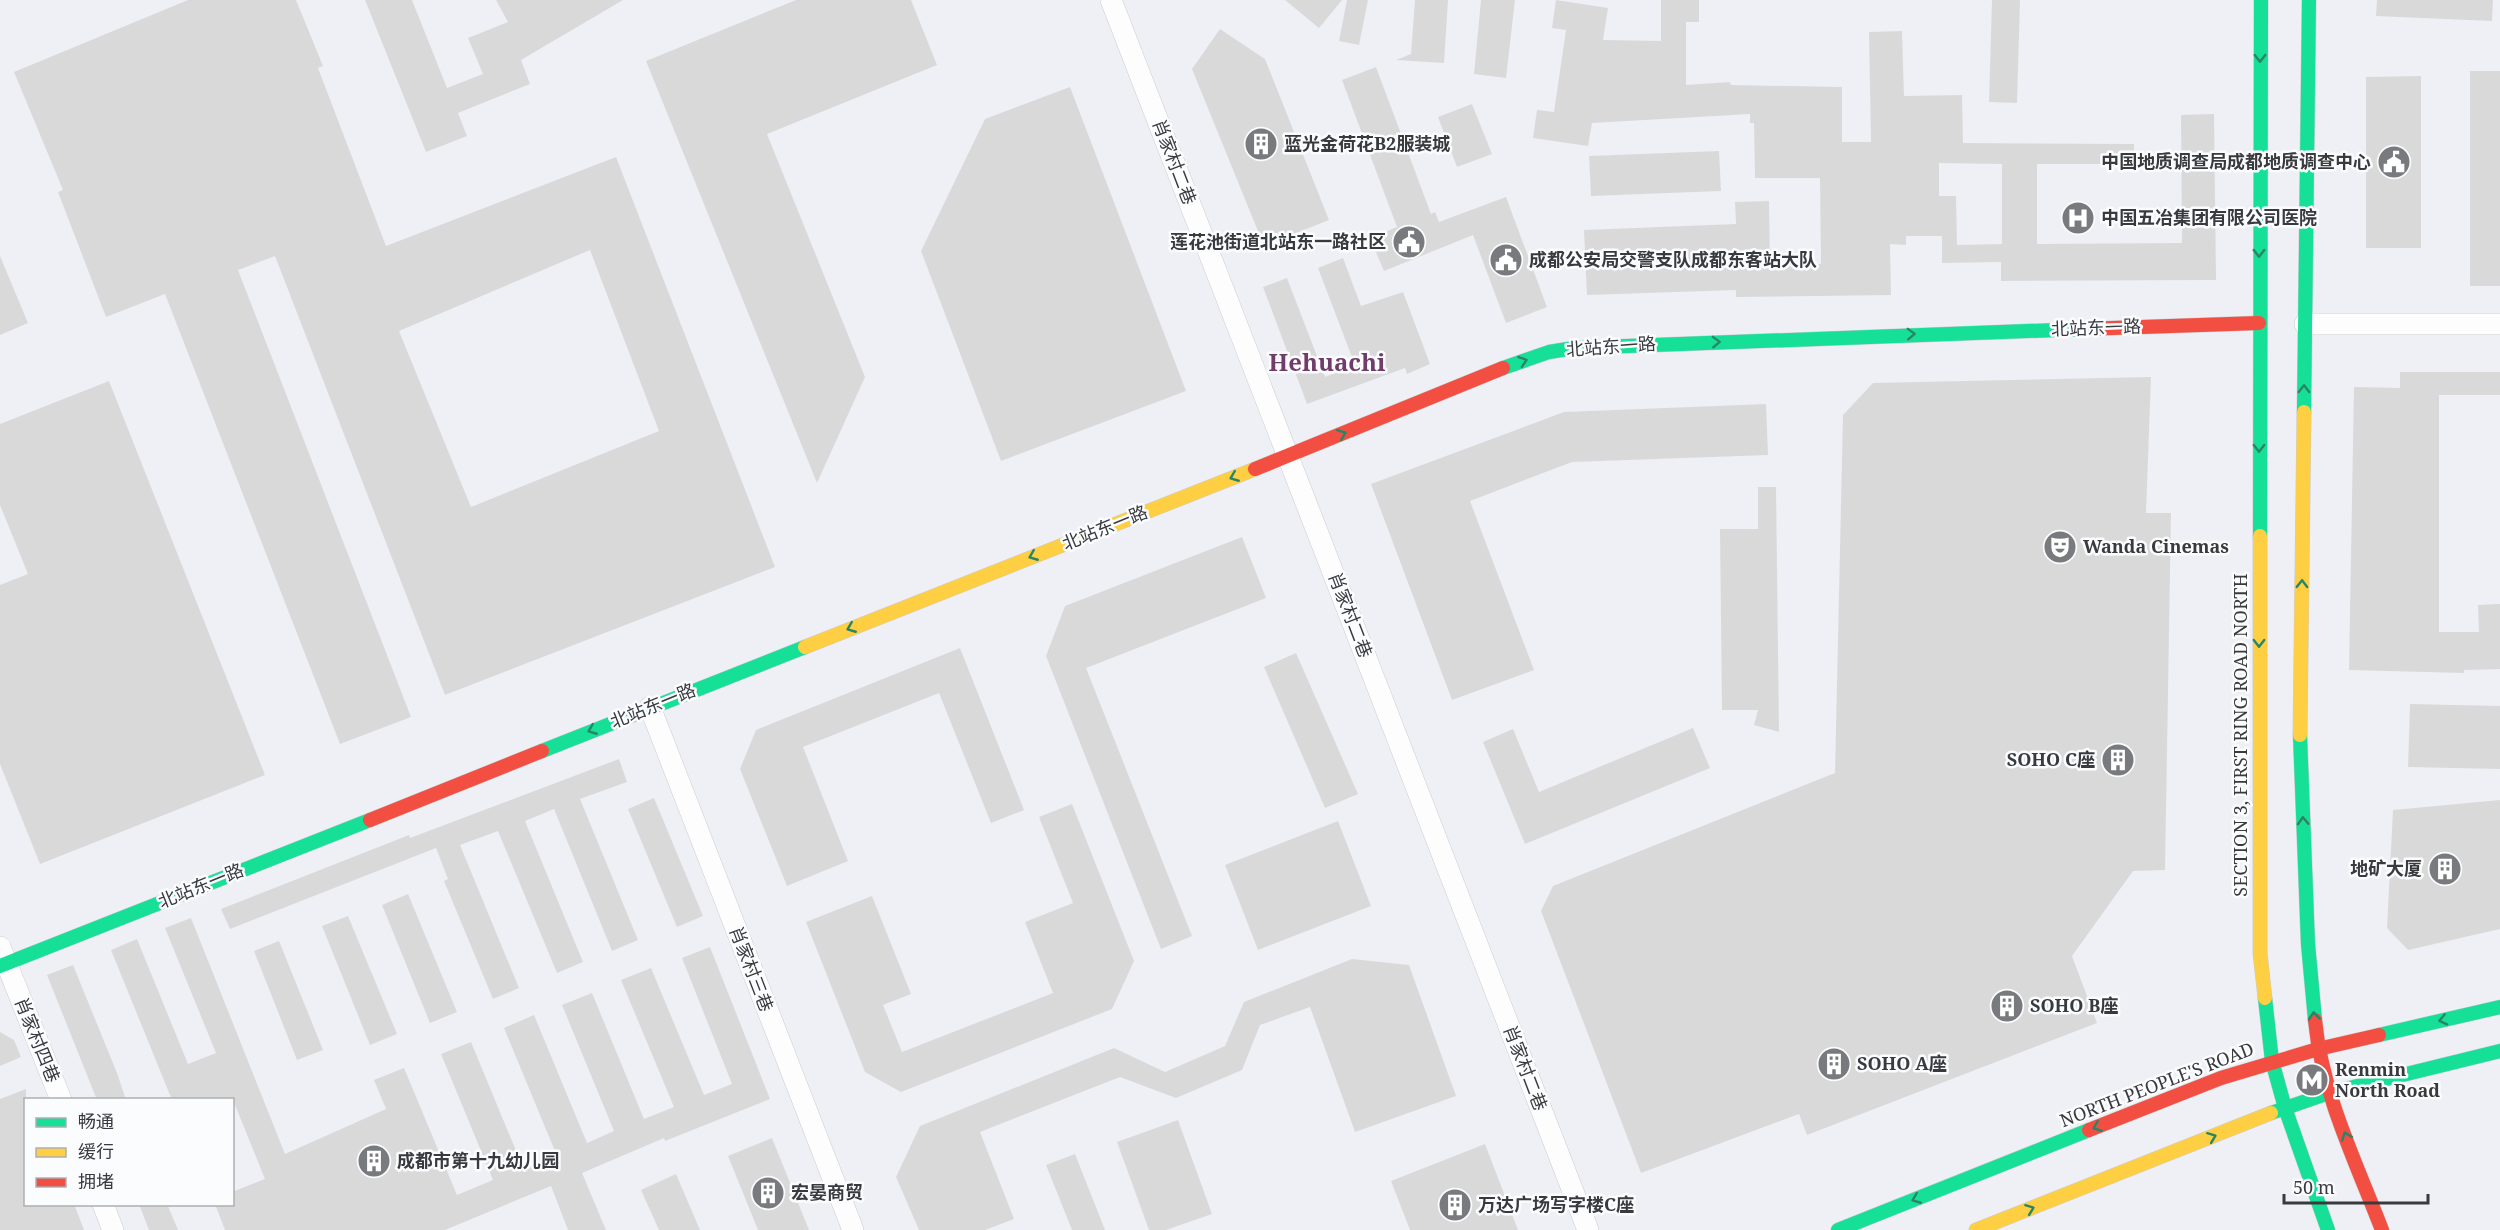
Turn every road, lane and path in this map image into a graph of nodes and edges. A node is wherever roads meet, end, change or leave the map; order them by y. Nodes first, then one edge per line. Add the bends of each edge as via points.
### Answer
1 (1111, 0) edge
2 (2261, 0) edge
3 (2309, 0) edge
4 (2259, 323) junction
5 (2305, 324) junction
6 (2500, 324) edge
7 (1288, 456) junction
8 (650, 707) junction
9 (2, 959) edge
10 (2500, 1007) edge
11 (2318, 1048) junction
12 (2500, 1051) edge
13 (2272, 1061) junction
14 (2329, 1094) junction
15 (60, 1098) edge
16 (2285, 1108) junction
17 (104, 1206) edge
18 (113, 1230) edge
19 (853, 1230) edge
20 (1588, 1230) edge
21 (1838, 1230) edge
22 (1976, 1230) edge
23 (2328, 1230) edge
24 (2382, 1230) edge

1 - 7 street, 肖家村二巷
2 -> 4 main road, SECTION 3, FIRST RING ROAD NORTH
3 - 5 main road
7 -> 4 main road, 北站东一路 via 1514,364 1574,348
4 -> 13 main road, SECTION 3, FIRST RING ROAD NORTH via 2260,953
5 - 6 street
11 -> 5 main road via 2308,944 2300,747
7 -> 8 main road, 北站东一路
7 - 20 street, 肖家村二巷
8 -> 9 main road, 北站东一路
8 - 19 street, 肖家村三巷
9 - 15 street, 肖家村四巷
10 -> 11 main road, NORTH PEOPLE'S ROAD
11 - 13 main road, NORTH PEOPLE'S ROAD
11 - 14 main road
12 - 14 main road
13 - 16 main road, SECTION 3, FIRST RING ROAD NORTH
13 -> 21 main road, NORTH PEOPLE'S ROAD
14 - 16 main road
24 -> 14 main road
22 -> 16 main road
16 - 23 main road, SECTION 3, FIRST RING ROAD NORTH
17 - 18 street

